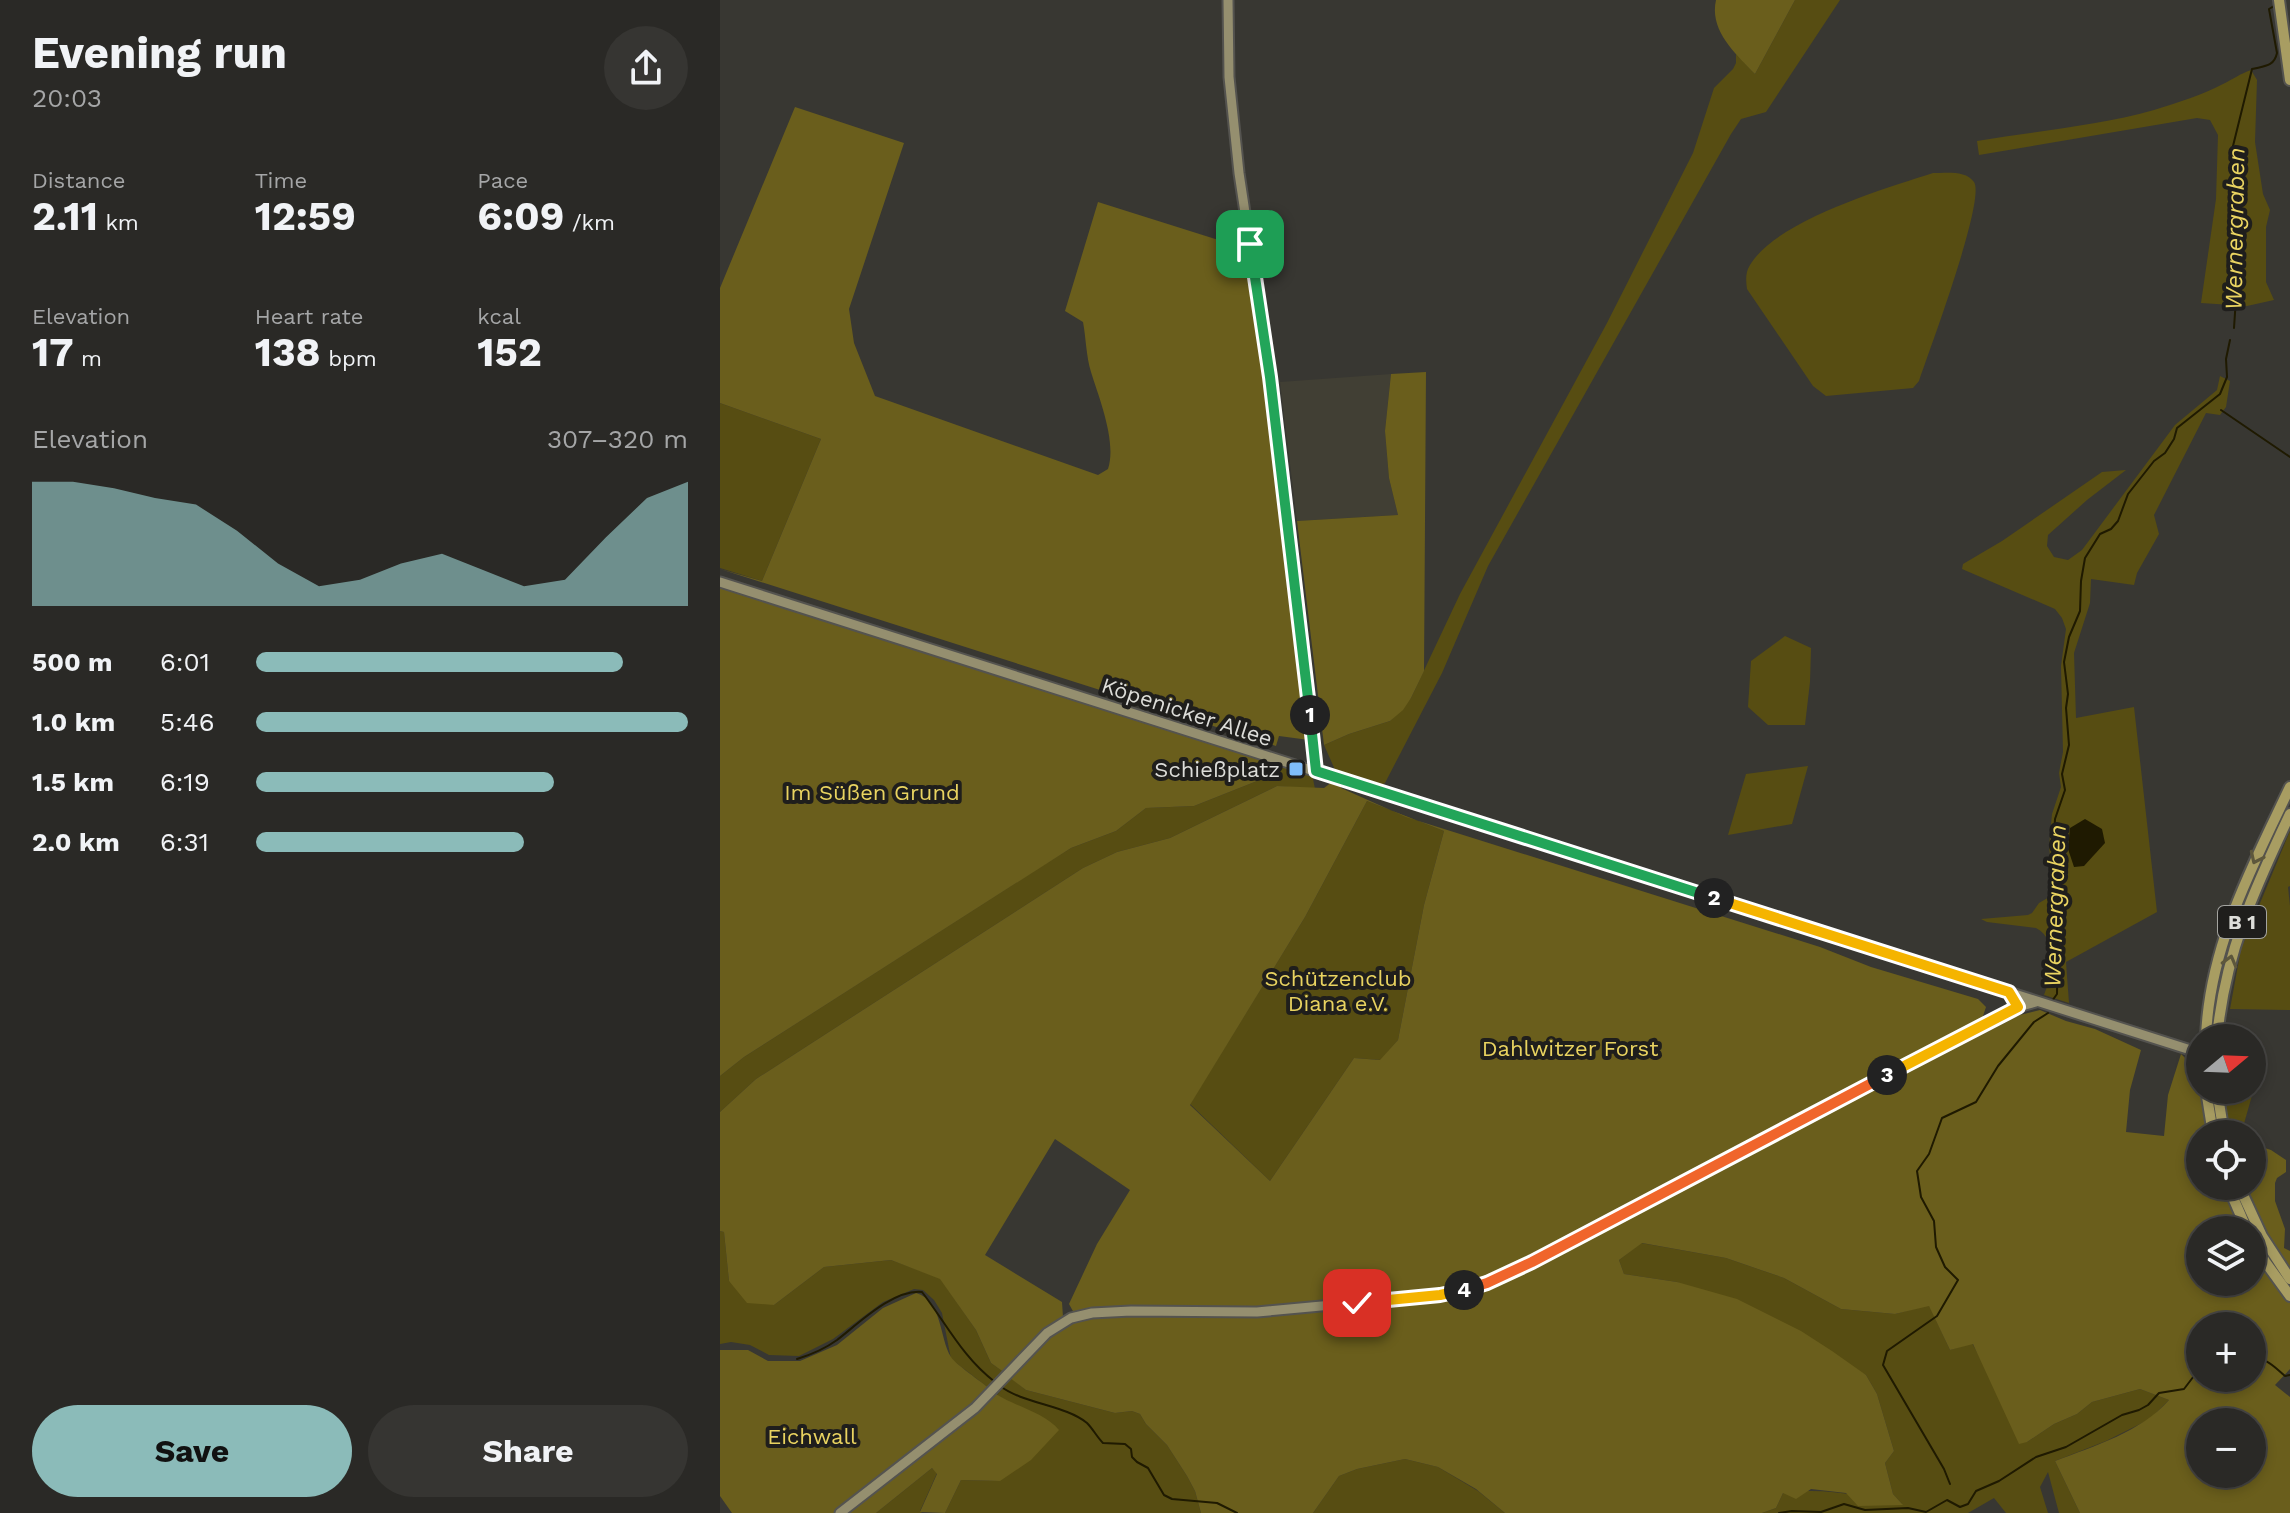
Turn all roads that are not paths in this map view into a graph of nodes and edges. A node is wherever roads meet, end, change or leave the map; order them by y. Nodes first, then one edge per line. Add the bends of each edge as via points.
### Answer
1 (1228, 0) edge
2 (2279, 0) edge
3 (2290, 80) edge
4 (720, 582) edge
5 (1316, 771) junction
6 (2290, 787) edge
7 (2290, 814) edge
8 (2009, 992) junction
9 (2039, 1002) junction
10 (2021, 1006) junction
11 (2207, 1024) edge
12 (2218, 1024) edge
13 (2186, 1049) edge
14 (2245, 1200) edge
15 (2266, 1263) edge
16 (2290, 1279) edge
17 (2290, 1296) edge
18 (840, 1513) edge

1 - 5 street via 1239,173 1270,377
2 - 3 main road
4 - 5 street, Köpenicker Allee
5 - 8 street, Köpenicker Allee
6 -> 11 main road, B 1 via 2224,939
12 -> 7 main road, B 1 via 2239,930
8 - 9 street, Köpenicker Allee
8 - 10 street
9 - 10 street
9 - 13 street, Köpenicker Allee
10 - 18 street via 1487,1283 1440,1295 1257,1312 1131,1311 1071,1318 1047,1333 975,1408
14 - 16 main road
15 - 17 main road

